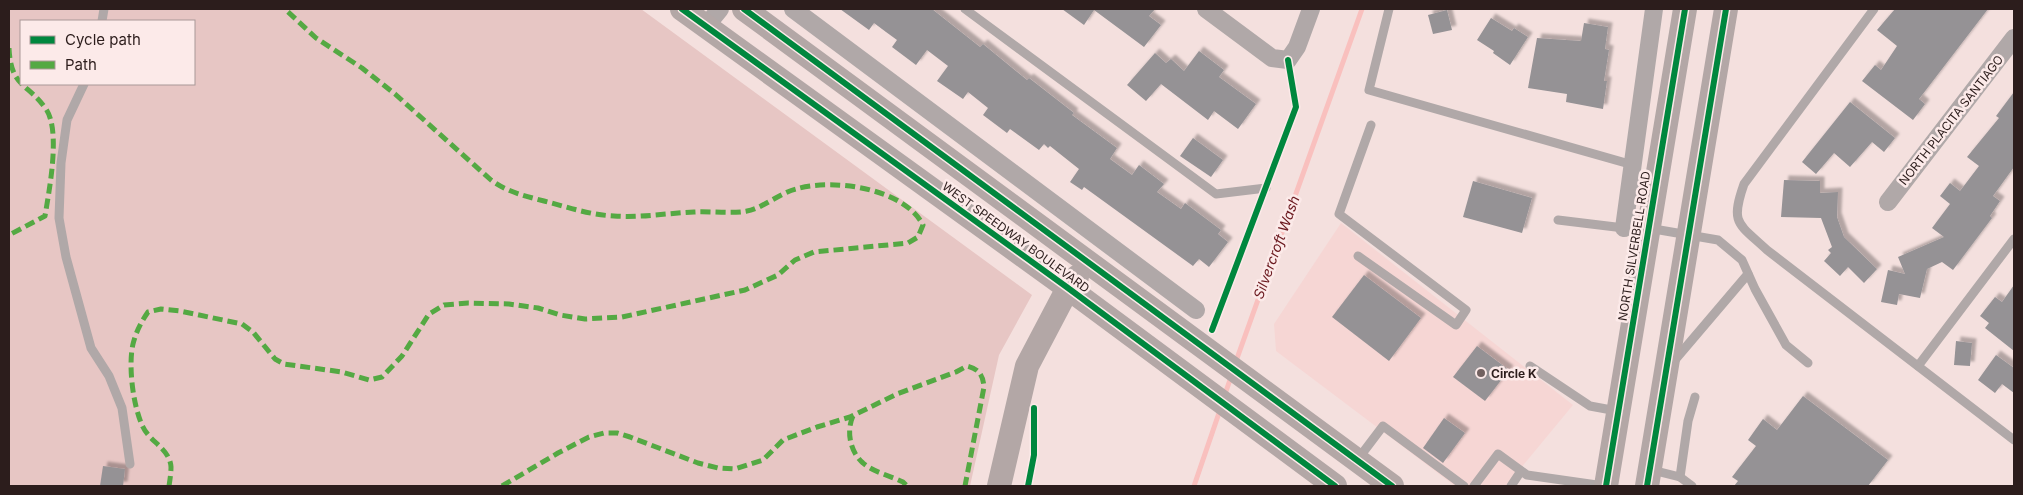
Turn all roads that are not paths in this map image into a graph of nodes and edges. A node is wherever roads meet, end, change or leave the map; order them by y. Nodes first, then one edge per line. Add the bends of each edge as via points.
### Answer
1 (682, 9) edge
2 (744, 9) edge
3 (794, 9) edge
4 (965, 9) edge
5 (1206, 9) edge
6 (1311, 9) edge
7 (1389, 9) edge
8 (1654, 9) edge
9 (1686, 9) edge
10 (1726, 9) edge
11 (1874, 9) edge
12 (713, 17) edge
13 (2014, 38) edge
14 (84, 85) edge
15 (1371, 125) dead end
16 (1633, 165) junction
17 (1266, 188) dead end
18 (1888, 202) dead end
19 (1558, 220) dead end
20 (1624, 228) junction
21 (1648, 228) junction
22 (1689, 235) junction
23 (2014, 239) edge
24 (1103, 240) junction
25 (1358, 256) dead end
26 (1088, 261) junction
27 (1748, 274) junction
28 (1068, 288) junction
29 (1196, 310) dead end
30 (1808, 363) dead end
31 (1530, 366) dead end
32 (1918, 366) junction
33 (1667, 369) junction
34 (1695, 397) dead end
35 (1618, 411) junction
36 (2014, 440) edge
37 (1357, 460) junction
38 (130, 464) dead end
39 (1521, 471) junction
40 (1680, 477) junction
41 (1648, 478) edge
42 (998, 486) edge
43 (1335, 486) edge
44 (1340, 486) edge
45 (1392, 486) edge
46 (1464, 486) edge
47 (1474, 486) edge
48 (1511, 486) edge
49 (1605, 486) edge
50 (1692, 486) edge

1 - 12 main road, WEST SPEEDWAY BOULEVARD
2 - 26 main road, WEST SPEEDWAY BOULEVARD
3 - 24 street
4 - 17 lane via 1216,194
5 - 6 street via 1272,58 1288,60 1297,47
7 - 16 lane via 1369,90
8 - 16 street, NORTH SILVERBELL ROAD
9 - 21 main road, NORTH SILVERBELL ROAD
10 - 22 main road
11 - 32 lane via 1744,184 1736,205 1737,216 1741,226 1766,250
12 - 28 main road, WEST SPEEDWAY BOULEVARD
13 - 18 street, NORTH PLACITA SANTIAGO
14 - 38 lane via 68,120 61,163 59,218 91,348 109,376 122,408
15 - 25 lane via 1339,214 1466,310 1456,325
16 - 20 street, NORTH SILVERBELL ROAD
19 - 20 lane
20 - 21 lane
21 - 22 lane
21 - 35 main road, NORTH SILVERBELL ROAD
22 - 27 lane via 1718,240 1742,260
22 - 33 main road
23 - 32 lane
24 - 26 street
24 - 29 street
26 - 28 main road
26 - 37 main road, WEST SPEEDWAY BOULEVARD
27 - 30 lane via 1786,345
27 - 33 lane
28 - 42 main road via 1028,366
28 - 43 main road, WEST SPEEDWAY BOULEVARD
31 - 35 lane via 1590,406
32 - 36 lane
33 - 41 main road
34 - 40 lane
35 - 49 main road, NORTH SILVERBELL ROAD
37 - 44 main road
37 - 45 main road, WEST SPEEDWAY BOULEVARD
37 - 46 lane via 1383,426
39 - 47 lane via 1498,454
39 - 48 lane
39 - 49 lane via 1527,475
40 - 41 lane
40 - 50 lane

